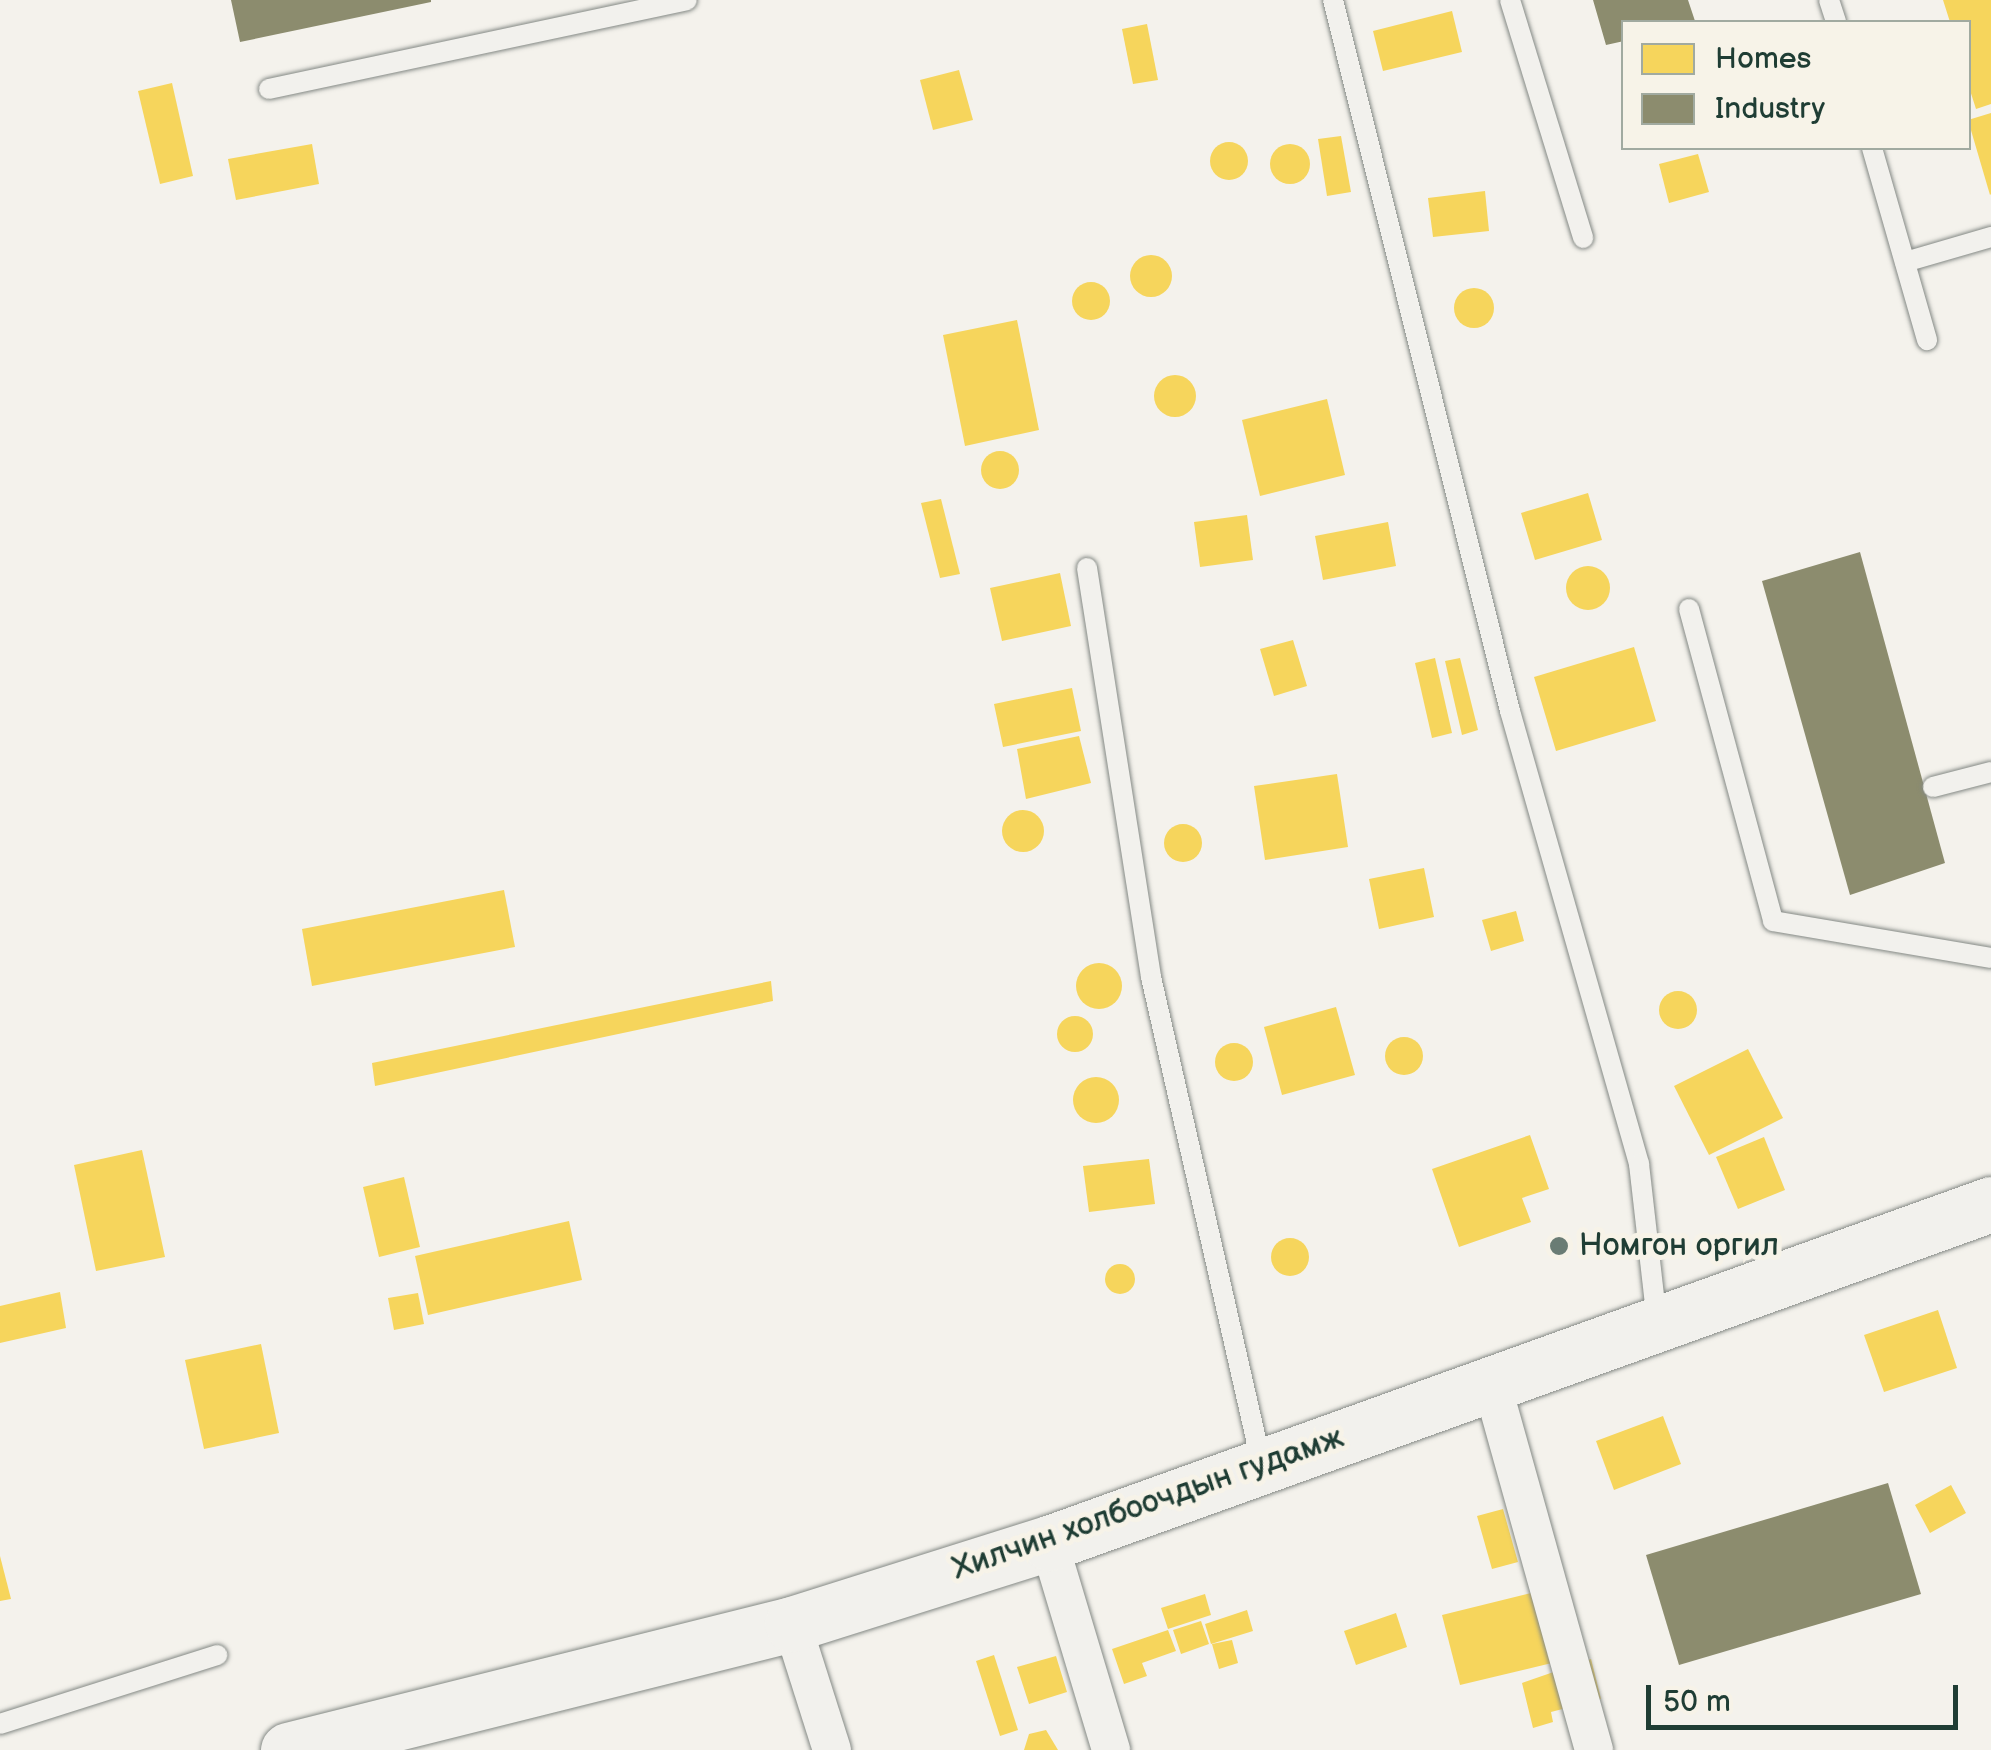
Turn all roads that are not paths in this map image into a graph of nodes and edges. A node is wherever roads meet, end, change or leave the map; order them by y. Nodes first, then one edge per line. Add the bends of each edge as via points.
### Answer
1 (687, 0) edge
2 (1333, 0) edge
3 (1510, 0) edge
4 (270, 89) dead end
5 (1873, 150) edge
6 (1583, 238) dead end
7 (1991, 238) edge
8 (1904, 262) junction
9 (1927, 340) dead end
10 (1088, 568) dead end
11 (1689, 609) dead end
12 (1991, 772) edge
13 (1934, 787) dead end
14 (1991, 958) edge
15 (1991, 1204) edge
16 (1658, 1328) junction
17 (1491, 1381) junction
18 (1262, 1466) junction
19 (1049, 1543) junction
20 (792, 1624) junction
21 (217, 1655) dead end
22 (0, 1724) edge
23 (288, 1750) edge
24 (832, 1750) edge
25 (1111, 1750) edge
26 (1594, 1750) edge

1 - 4 lane
2 - 16 lane via 1510,711 1639,1164
3 - 6 lane
5 - 8 lane
7 - 8 lane
8 - 9 lane
10 - 18 lane via 1152,977
11 - 14 lane via 1773,921
12 - 13 lane
15 - 16 main road, Хилчин холбоочдын гудамж
16 - 17 main road, Хилчин холбоочдын гудамж
17 - 18 main road, Хилчин холбоочдын гудамж
17 - 26 street
18 - 19 main road, Хилчин холбоочдын гудамж
19 - 20 main road, Хилчин холбоочдын гудамж
19 - 25 street
20 - 23 main road, Хилчин холбоочдын гудамж
20 - 24 street
21 - 22 lane

